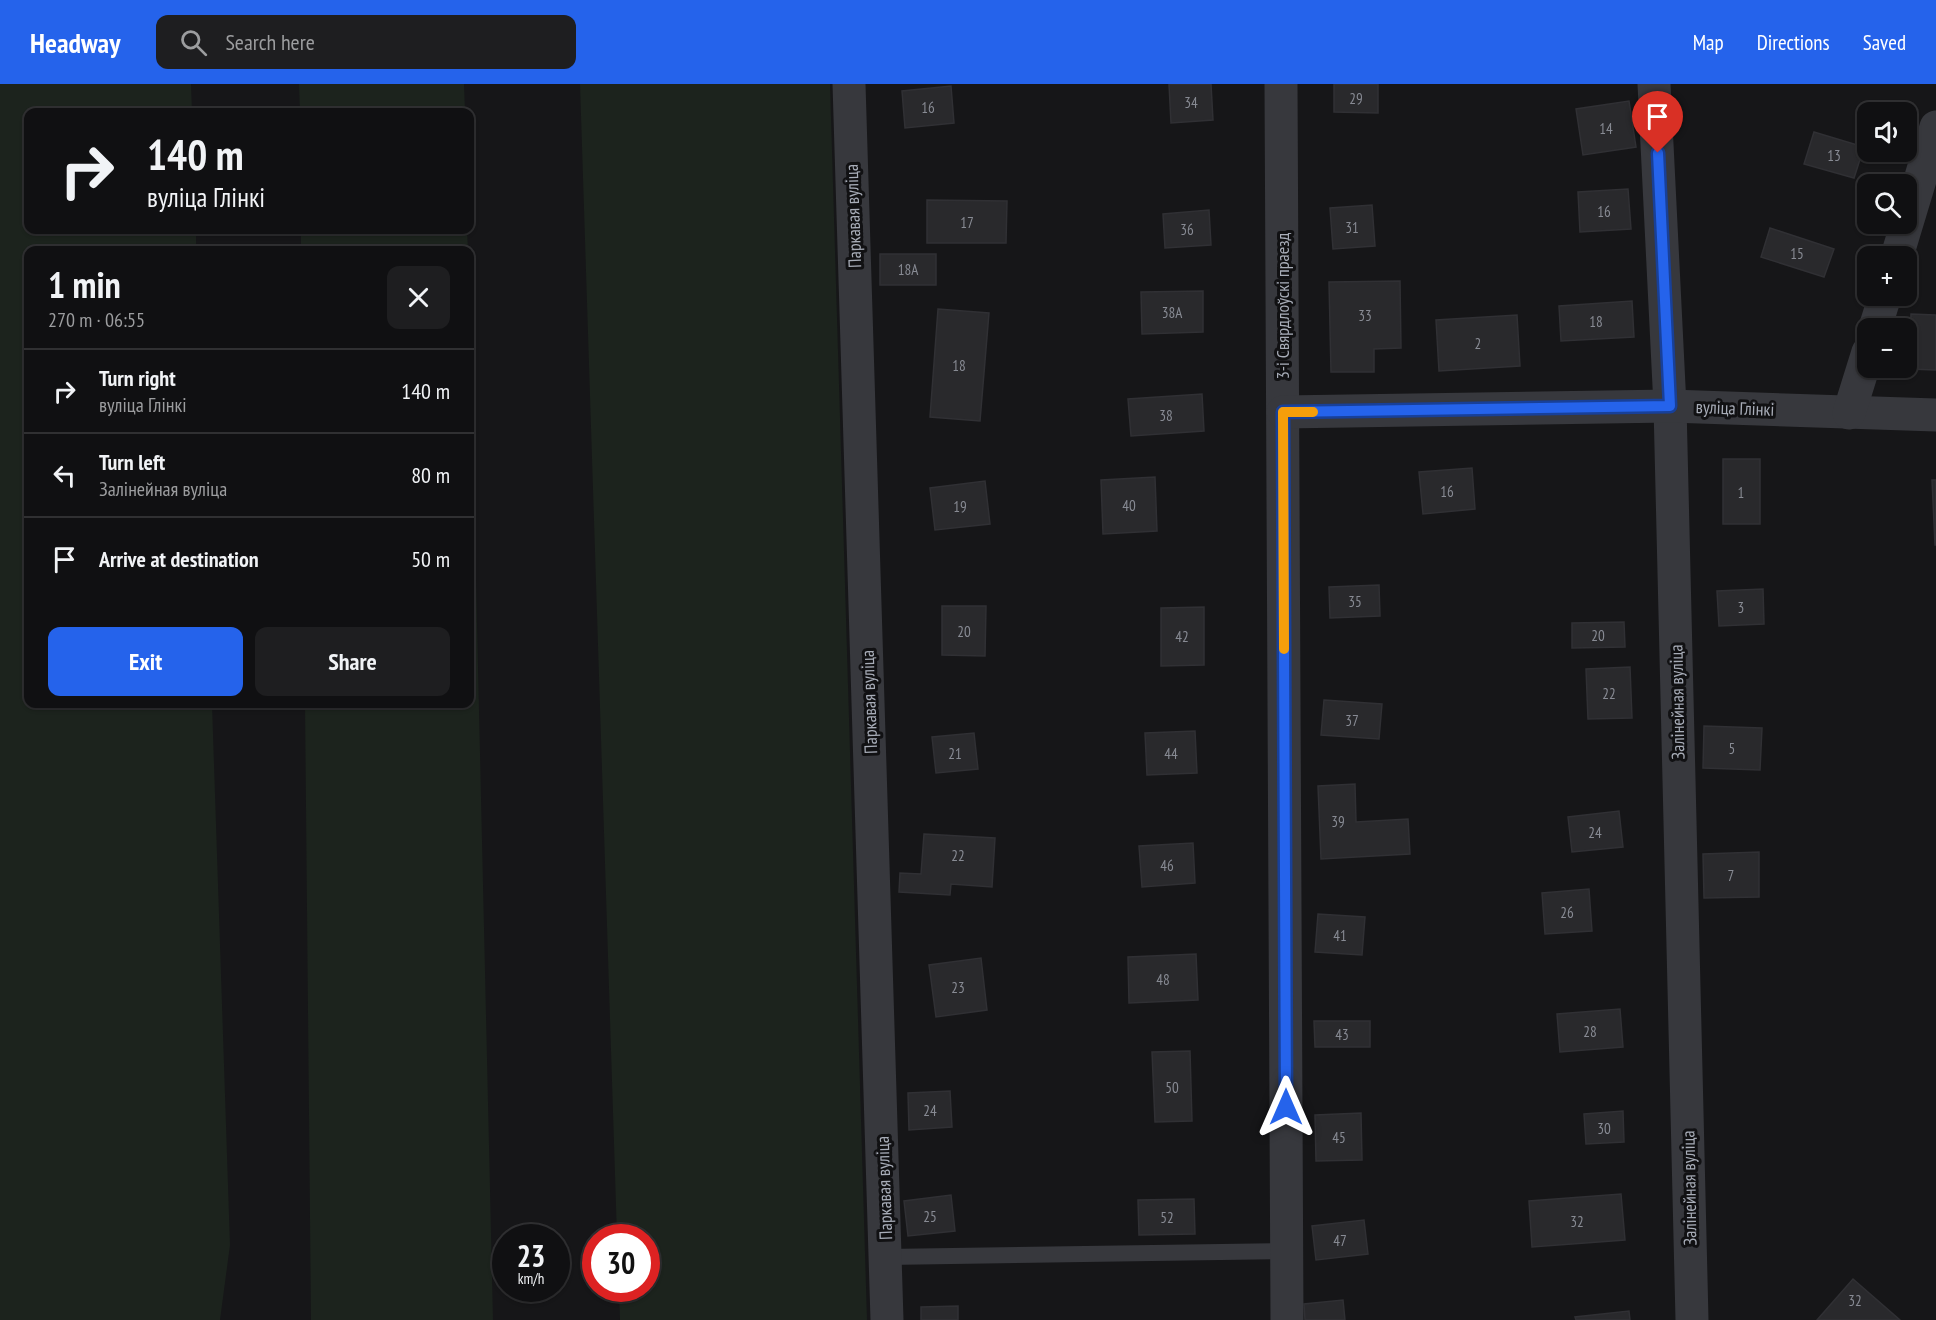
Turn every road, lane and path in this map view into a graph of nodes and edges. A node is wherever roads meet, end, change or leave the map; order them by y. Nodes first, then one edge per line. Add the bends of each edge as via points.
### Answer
1 (849, 84) edge
2 (1281, 84) edge
3 (1654, 84) edge
4 (1936, 127) edge
5 (1900, 246) edge
6 (1860, 378) edge
7 (1670, 406) junction
8 (1283, 412) junction
9 (1849, 412) junction
10 (1936, 415) edge
11 (1287, 1251) junction
12 (886, 1257) junction
13 (887, 1320) edge
14 (1287, 1320) edge
15 (1692, 1320) edge

1 - 12 street, Паркавая вуліца
2 - 8 street, 3-і Свярдлоўскі праезд
3 - 7 street, Залінейная вуліца
4 - 5 street
6 - 9 street
7 - 8 street, вуліца Глінкі
7 - 9 street, вуліца Глінкі
7 - 15 street, Залінейная вуліца
8 - 11 street, 3-і Свярдлоўскі праезд
9 - 10 street, вуліца Глінкі
11 - 12 lane
11 - 14 street, 3-і Свярдлоўскі праезд
12 - 13 street, Паркавая вуліца

